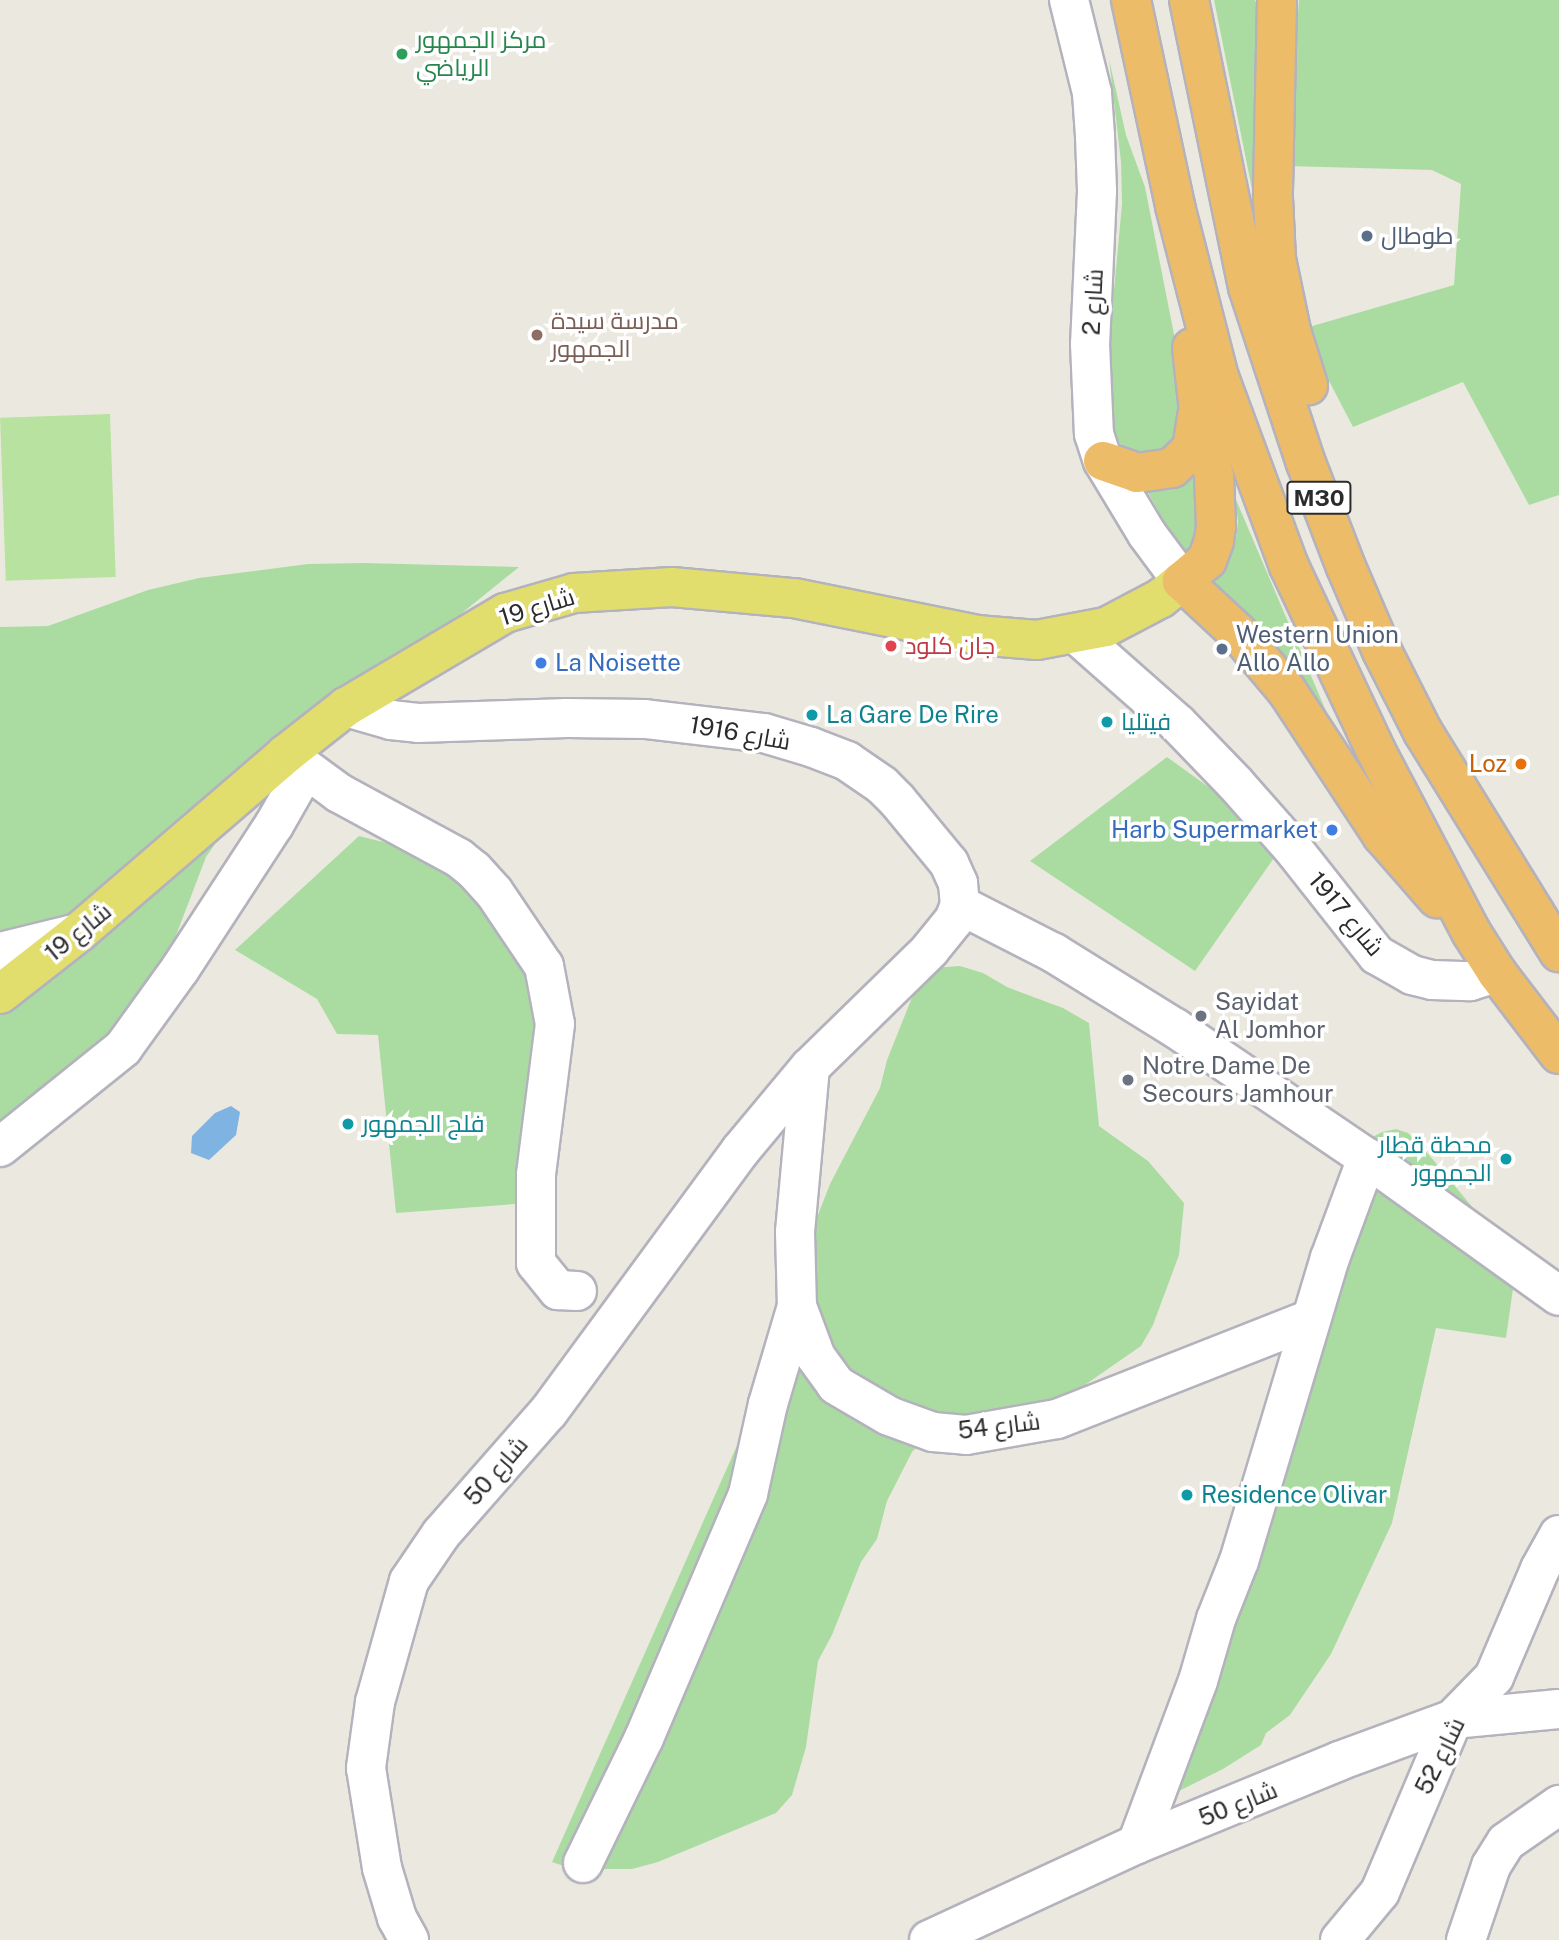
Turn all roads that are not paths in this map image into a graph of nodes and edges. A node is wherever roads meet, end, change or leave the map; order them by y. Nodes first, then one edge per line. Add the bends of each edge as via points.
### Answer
1 (1069, 0) edge
2 (1131, 0) edge
3 (1189, 0) edge
4 (1274, 3) edge
5 (1175, 206) junction
6 (1199, 402) junction
7 (1103, 461) junction
8 (1346, 567) junction
9 (1182, 581) junction
10 (1076, 634) junction
11 (346, 707) junction
12 (296, 761) junction
13 (960, 905) junction
14 (1471, 932) junction
15 (78, 933) junction
16 (0, 952) edge
17 (1559, 952) edge
18 (1497, 973) junction
19 (0, 994) edge
20 (1559, 1054) edge
21 (810, 1068) junction
22 (0, 1147) edge
23 (1367, 1158) junction
24 (577, 1290) dead end
25 (1559, 1296) edge
26 (797, 1306) junction
27 (1311, 1319) junction
28 (1559, 1535) edge
29 (1559, 1709) edge
30 (1453, 1719) junction
31 (1559, 1805) edge
32 (1137, 1844) junction
33 (583, 1863) dead end
34 (402, 1933) edge
35 (929, 1940) edge
36 (1340, 1940) edge
37 (1466, 1940) edge

1 - 7 street, شارع 2 via 1092,93 1096,136 1091,408
2 - 5 highway, M30
3 - 8 highway, M30 via 1248,287
4 - 8 highway via 1276,259 1291,331 1342,493
5 - 6 highway
5 - 14 highway, M30 via 1219,377 1289,566 1376,751
6 - 7 highway via 1192,449 1172,468 1137,474
6 - 9 highway via 1214,476 1216,526 1207,559
7 - 9 street, شارع 2
8 - 17 highway, M30 via 1423,732
9 - 10 main road, شارع 19 via 1135,613
9 - 14 highway via 1238,634 1287,691 1382,835
10 - 11 main road, شارع 19 via 1037,640 977,635 794,598 672,587 574,593 505,613
10 - 18 street, شارع 1917 via 1178,724 1235,783 1377,955 1412,975 1432,979 1470,981
11 - 12 main road, شارع 19
11 - 13 street, شارع 1916 via 418,723 645,719 764,733 811,747 847,761 897,800 950,863
12 - 15 main road, شارع 19
12 - 22 street via 274,825 123,1048
12 - 24 street via 339,793 474,870 544,966 555,1024 536,1175 536,1263 558,1290
13 - 21 street via 930,950
13 - 23 street via 1054,953 1175,1028
14 - 18 highway, M30
15 - 16 street
15 - 19 main road, شارع 19
18 - 20 highway, M30
21 - 26 street, شارع 54 via 794,1232
21 - 34 street, شارع 50 via 740,1151 549,1411 441,1534 409,1581 374,1702 366,1768 382,1868
23 - 25 street
23 - 27 street
26 - 27 street, شارع 54 via 816,1357 836,1385 889,1416 933,1432 966,1435 1057,1419
26 - 33 street via 748,1494 644,1738
27 - 32 street via 1239,1561
28 - 30 street, شارع 52 via 1494,1677
29 - 30 street, شارع 50
30 - 32 street, شارع 50 via 1339,1760
30 - 36 street, شارع 52 via 1380,1892
31 - 37 street via 1506,1842 1491,1866
32 - 35 street, شارع 50

